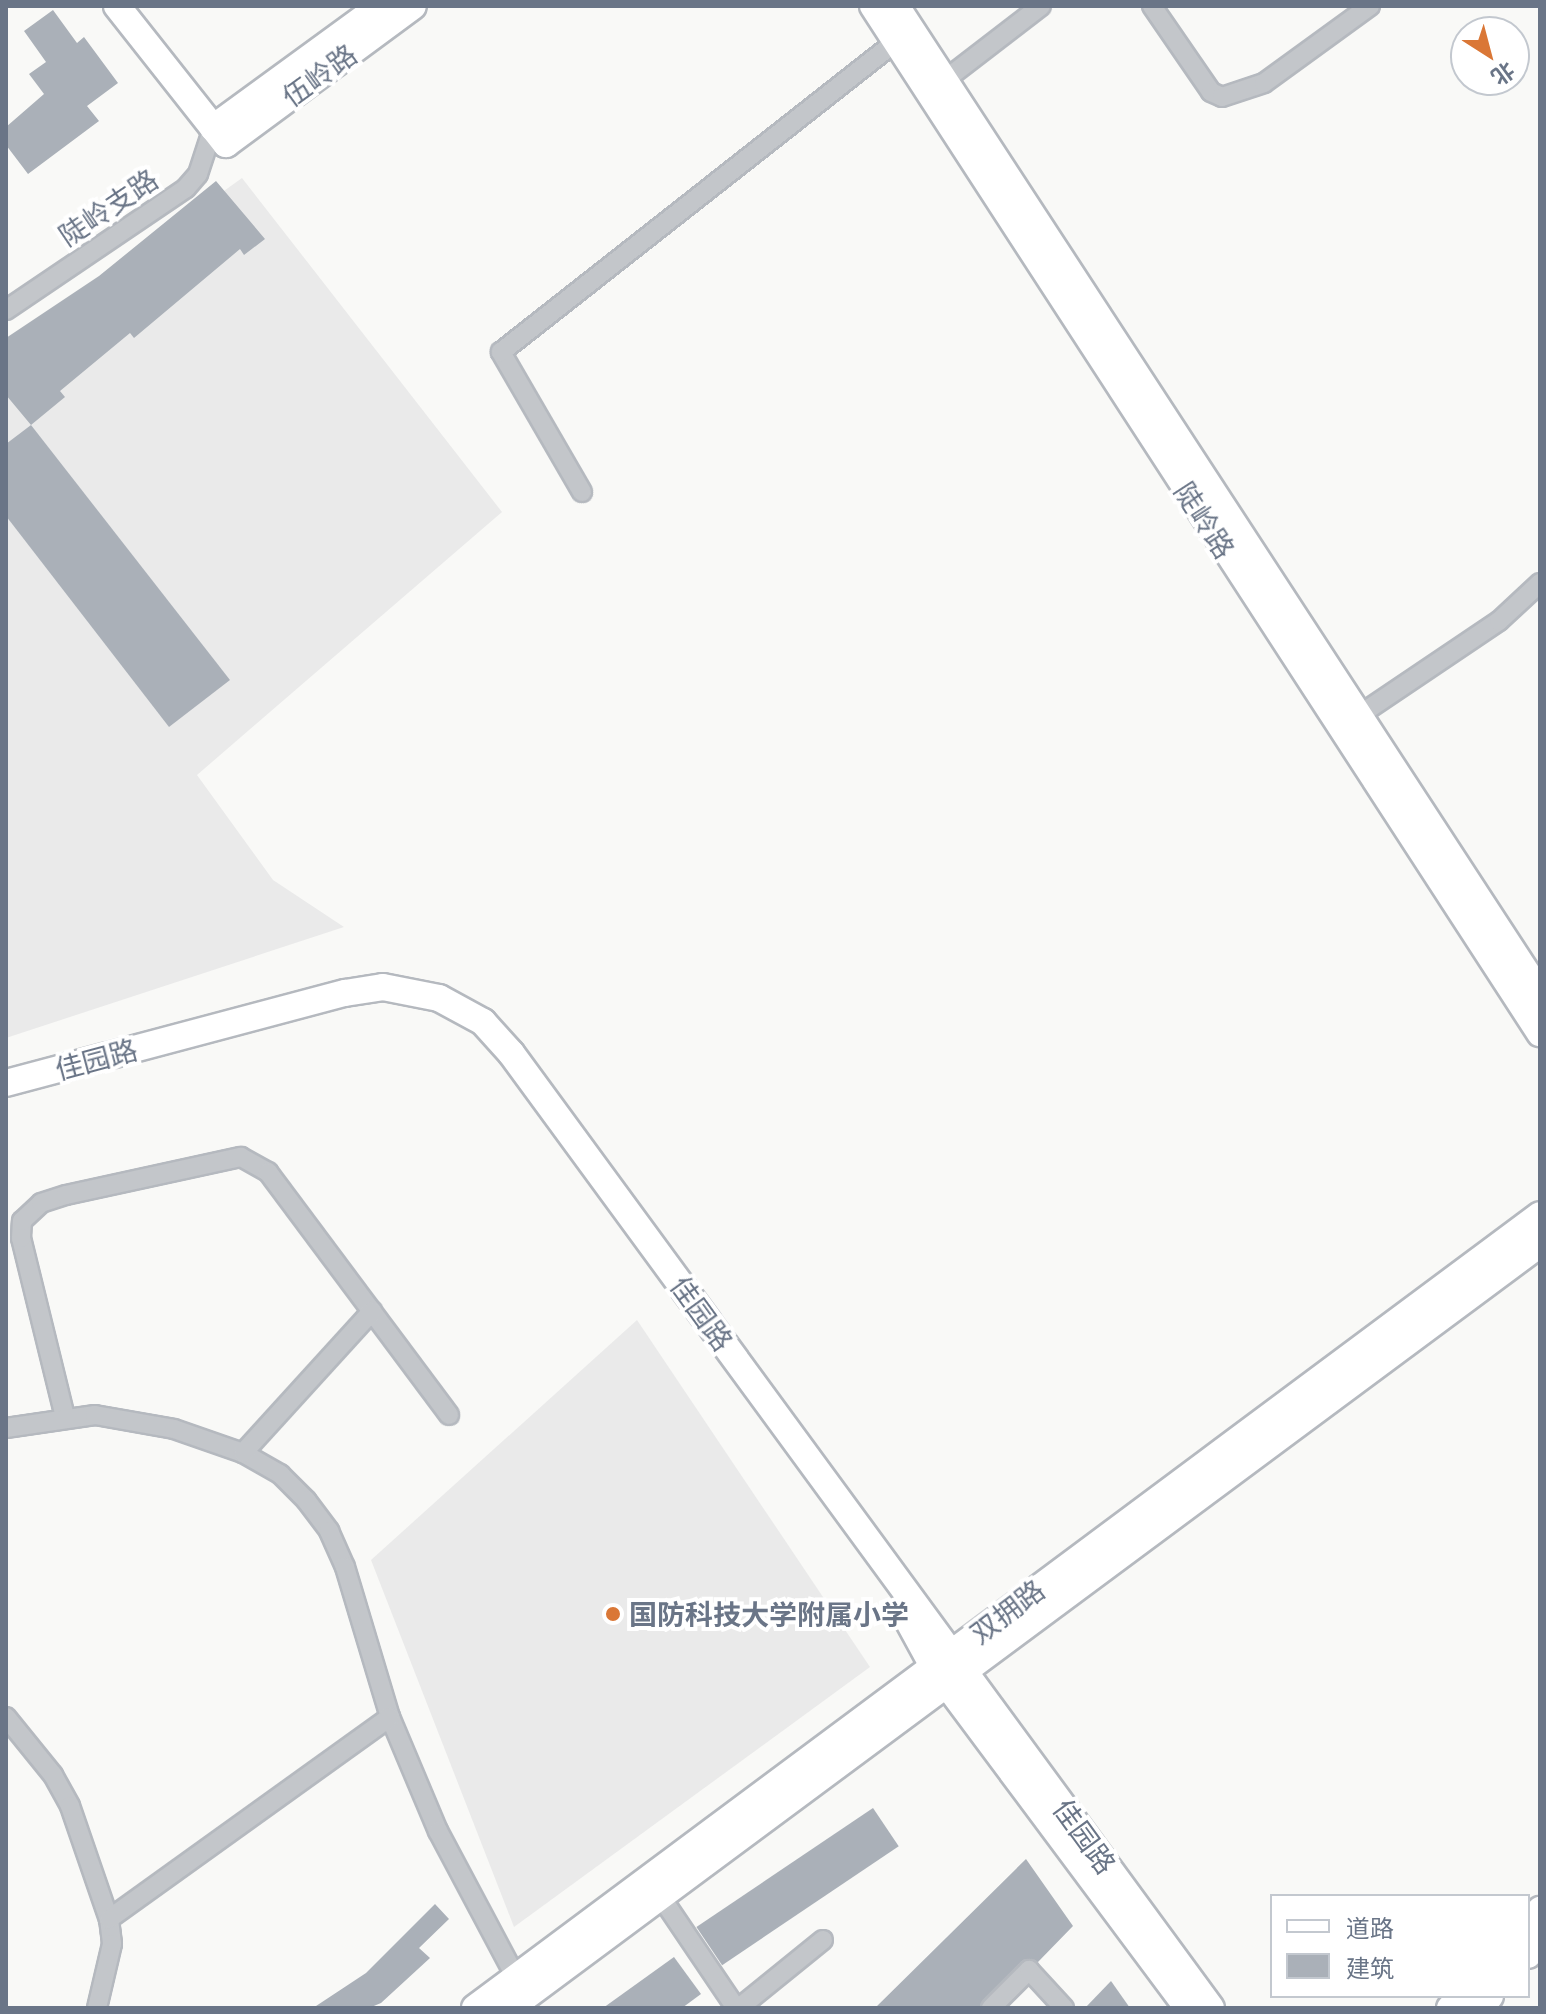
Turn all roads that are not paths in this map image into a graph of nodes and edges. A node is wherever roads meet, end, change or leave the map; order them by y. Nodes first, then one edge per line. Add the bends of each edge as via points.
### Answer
1 (117, 6) edge
2 (130, 6) edge
3 (380, 6) edge
4 (413, 6) edge
5 (873, 6) edge
6 (896, 6) edge
7 (1041, 6) edge
8 (1152, 6) edge
9 (1370, 6) edge
10 (903, 35) junction
11 (945, 80) junction
12 (223, 133) junction
13 (6, 310) edge
14 (582, 492) dead end
15 (1540, 583) edge
16 (1358, 716) junction
17 (1540, 993) edge
18 (1540, 1033) edge
19 (6, 1083) edge
20 (6, 1101) edge
21 (1540, 1215) edge
22 (1540, 1244) edge
23 (372, 1311) junction
24 (449, 1415) dead end
25 (65, 1417) junction
26 (6, 1428) edge
27 (243, 1453) junction
28 (948, 1669) junction
29 (6, 1717) edge
30 (390, 1717) junction
31 (661, 1897) junction
32 (109, 1919) junction
33 (823, 1940) dead end
34 (516, 1978) junction
35 (97, 2008) edge
36 (475, 2008) edge
37 (510, 2008) edge
38 (738, 2008) edge
39 (991, 2008) edge
40 (1064, 2008) edge
41 (1188, 2008) edge
42 (1211, 2008) edge

1 - 12 main road
2 - 12 main road
3 - 12 main road, 伍岭路
4 - 12 main road, 伍岭路
5 - 10 main road, 陡岭路
6 - 10 main road, 陡岭路
7 - 11 street
8 - 9 street via 1211,92 1222,97 1264,83
10 - 11 main road, 陡岭路
10 - 14 street via 501,352
10 - 18 main road, 陡岭路
11 - 16 main road, 陡岭路
12 - 13 street, 陡岭支路 via 186,188
15 - 16 street via 1499,621
16 - 17 main road, 陡岭路
19 - 28 main road, 佳园路 via 345,993 412,990 463,1009 511,1053
20 - 28 main road, 佳园路 via 348,1008 405,1004 455,1021 484,1044 529,1099
21 - 28 main road, 双拥路
22 - 28 main road, 双拥路
23 - 24 street
23 - 25 street via 268,1172 251,1159 223,1158 41,1203 22,1221 21,1238
23 - 27 street
25 - 26 street
25 - 27 street via 135,1420
27 - 30 street via 280,1474 329,1531
28 - 31 main road, 双拥路
28 - 34 main road, 双拥路
28 - 41 main road, 佳园路
28 - 42 main road, 佳园路
29 - 32 street via 53,1775 70,1806
30 - 32 street
30 - 34 street via 438,1831
31 - 37 main road, 双拥路
31 - 38 street
32 - 35 street via 112,1944
33 - 38 street
34 - 36 main road, 双拥路
39 - 40 street via 1029,1970

